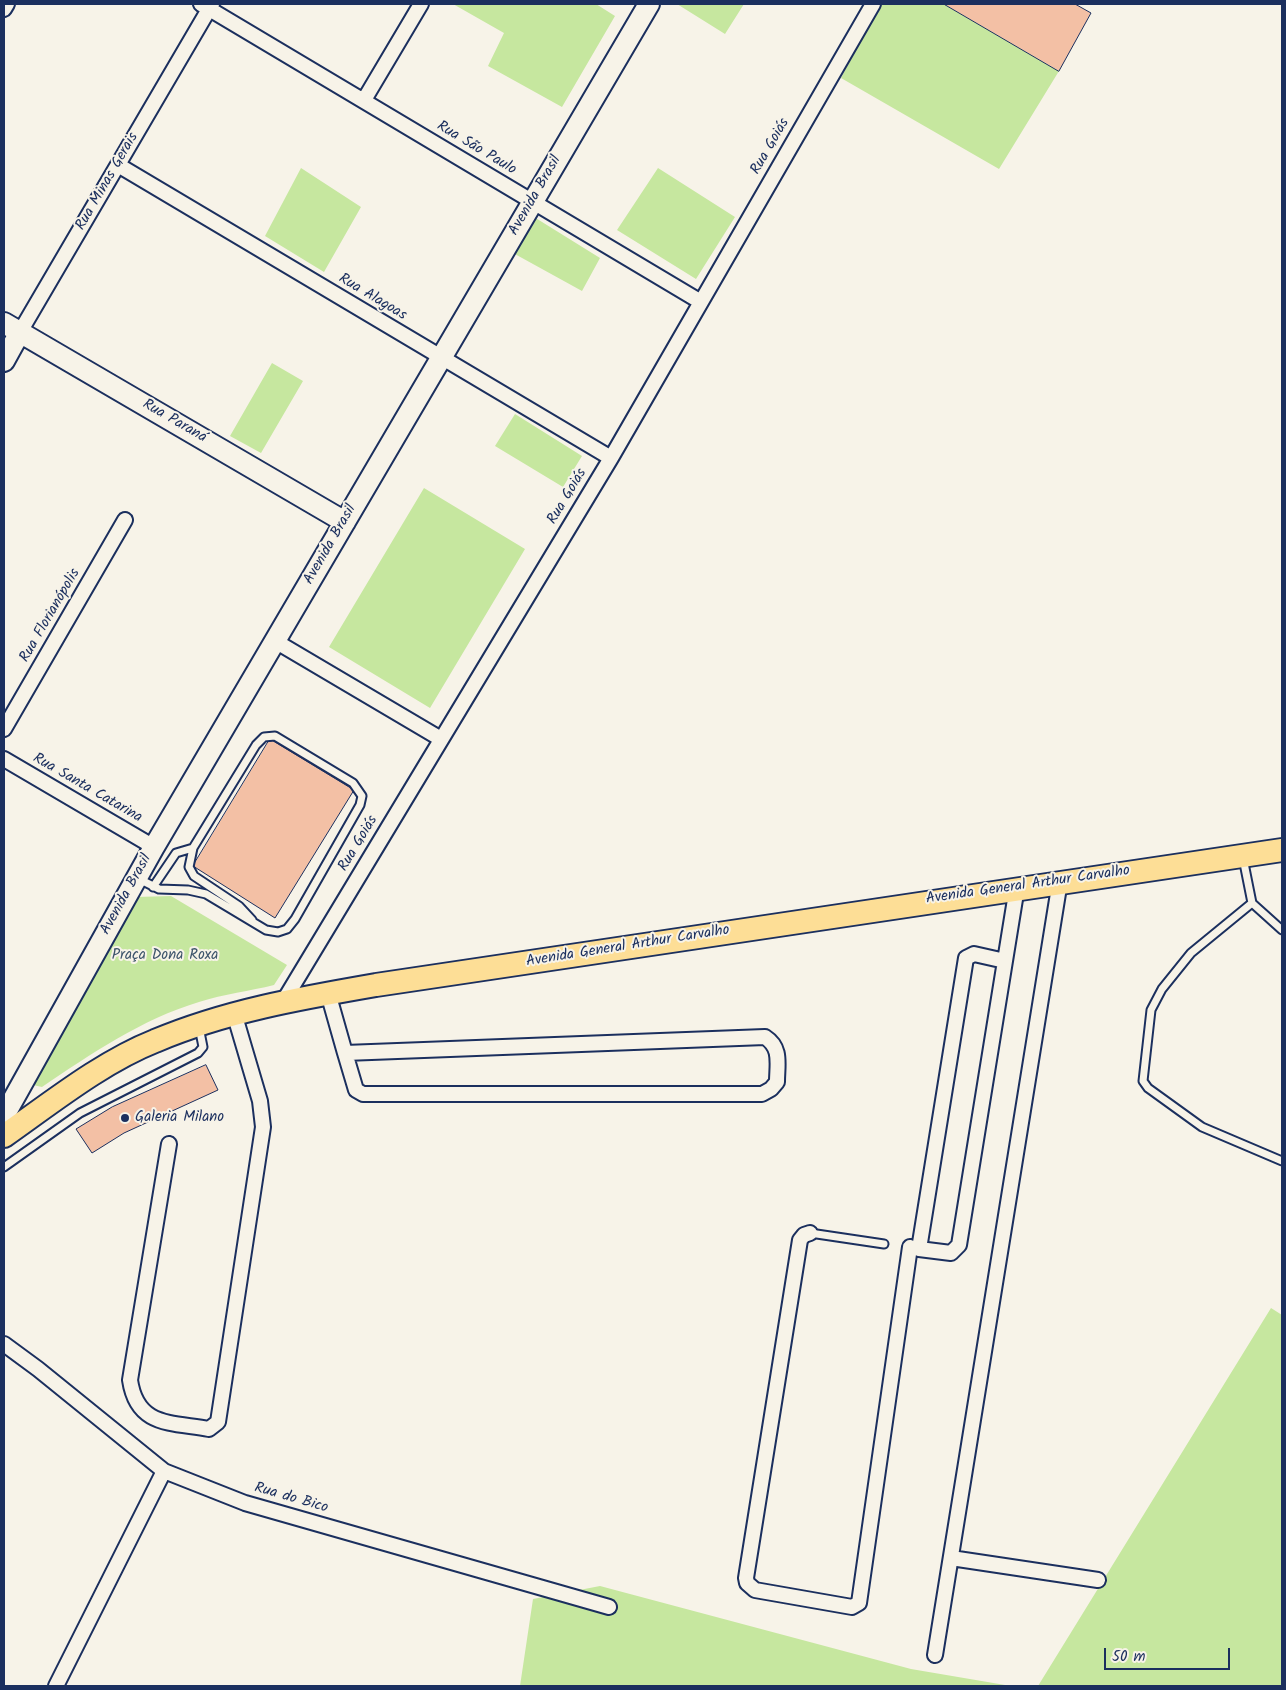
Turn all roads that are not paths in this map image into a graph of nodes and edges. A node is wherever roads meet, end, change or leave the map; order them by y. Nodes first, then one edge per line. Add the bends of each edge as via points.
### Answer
1 (7, 4) edge
2 (420, 4) edge
3 (649, 4) edge
4 (873, 4) edge
5 (208, 5) edge
6 (4, 9) edge
7 (364, 100) junction
8 (118, 165) junction
9 (533, 201) junction
10 (701, 302) junction
11 (12, 327) edge
12 (441, 358) junction
13 (4, 361) edge
14 (611, 458) junction
15 (126, 520) dead end
16 (345, 522) junction
17 (275, 641) junction
18 (4, 729) edge
19 (441, 739) junction
20 (4, 760) edge
21 (154, 848) junction
22 (193, 848) junction
23 (1282, 850) edge
24 (1243, 855) junction
25 (1060, 881) junction
26 (145, 882) junction
27 (1017, 888) junction
28 (1252, 903) junction
29 (252, 920) junction
30 (1282, 930) edge
31 (1005, 960) junction
32 (328, 993) junction
33 (283, 1002) junction
34 (234, 1013) junction
35 (198, 1025) junction
36 (345, 1053) junction
37 (19, 1090) junction
38 (4, 1116) edge
39 (33, 1116) junction
40 (4, 1136) edge
41 (169, 1144) dead end
42 (1282, 1161) edge
43 (4, 1167) edge
44 (810, 1234) joint
45 (884, 1244) dead end
46 (910, 1247) dead end
47 (4, 1344) edge
48 (164, 1470) junction
49 (951, 1558) junction
50 (1098, 1580) dead end
51 (609, 1607) dead end
52 (935, 1655) dead end
53 (56, 1686) edge

1 - 6 street
2 - 7 street
3 - 9 main road, Avenida Brasil
4 - 10 street, Rua Goiás
5 - 7 street, Rua São Paulo
5 - 8 street, Rua Minas Gerais
7 - 9 street, Rua São Paulo
8 - 11 street, Rua Minas Gerais
8 - 12 street, Rua Alagoas
9 - 10 street, Rua São Paulo
9 - 12 main road, Avenida Brasil
10 - 14 street, Rua Goiás
11 - 13 main road, Rua Minas Gerais
11 - 16 main road, Rua Paraná
12 - 14 street, Rua Alagoas
12 - 16 main road, Avenida Brasil
14 - 19 street, Rua Goiás
15 - 18 street, Rua Florianópolis
16 - 17 main road, Avenida Brasil
17 - 19 street
17 - 21 main road, Avenida Brasil
19 - 33 street, Rua Goiás
20 - 21 street, Rua Santa Catarina
21 - 26 main road, Avenida Brasil
22 - 26 lane via 176,853
22 - 29 lane via 189,868 194,876 239,906
22 - 29 lane via 264,736 275,736 361,791 360,806 287,929 278,932 266,930
23 - 24 main road, Avenida General Arthur Carvalho
24 - 25 main road, Avenida General Arthur Carvalho
24 - 28 lane
25 - 27 main road, Avenida General Arthur Carvalho
25 - 49 street
26 - 29 lane via 166,890 206,894
26 - 37 main road, Avenida Brasil
27 - 31 street
27 - 32 main road, Avenida General Arthur Carvalho
28 - 30 lane
28 - 42 lane via 1190,953 1162,989 1151,1010 1143,1081 1202,1127
31 - 31 street via 959,1245 951,1253 919,1249 966,958 974,954
32 - 33 main road, Avenida General Arthur Carvalho
32 - 36 street
33 - 34 main road, Avenida General Arthur Carvalho
34 - 35 main road, Avenida General Arthur Carvalho
34 - 41 street via 260,1100 264,1127 218,1422 209,1429 157,1420 144,1413 133,1398 130,1380
35 - 39 main road, Avenida General Arthur Carvalho via 154,1041 111,1064
35 - 43 lane via 204,1047 198,1053 80,1113
36 - 36 street via 356,1090 363,1094 762,1094 777,1082 777,1049 765,1038
37 - 38 main road, Avenida Brasil
37 - 39 main road via 21,1099
39 - 40 main road, Avenida General Arthur Carvalho
44 - 45 lane
44 - 46 street via 800,1240 746,1578 755,1590 852,1608 859,1603
47 - 48 street, Rua do Bico
48 - 51 street, Rua do Bico via 245,1503
48 - 53 street
49 - 50 street
49 - 52 street

